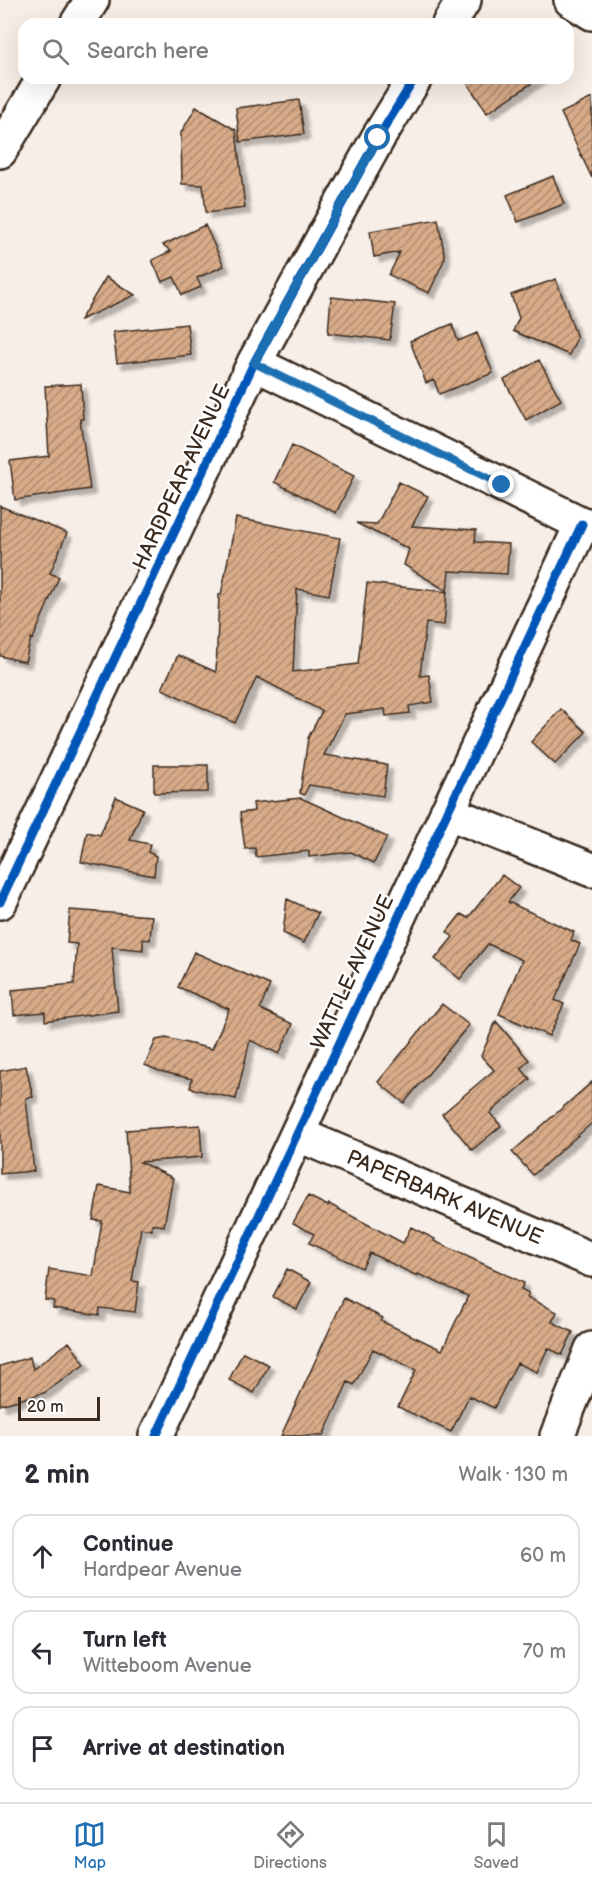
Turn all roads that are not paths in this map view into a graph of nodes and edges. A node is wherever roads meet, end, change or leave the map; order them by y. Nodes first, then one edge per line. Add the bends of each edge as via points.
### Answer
1 (92, 0) edge
2 (464, 0) edge
3 (571, 0) edge
4 (592, 12) edge
5 (81, 18) edge
6 (453, 18) edge
7 (40, 84) edge
8 (411, 84) edge
9 (0, 151) edge
10 (254, 363) junction
11 (587, 525) edge
12 (447, 812) junction
13 (592, 870) edge
14 (0, 902) edge
15 (297, 1134) junction
16 (592, 1260) edge
17 (592, 1349) edge
18 (156, 1436) edge
19 (557, 1436) edge

1 - 5 street
2 - 6 street
3 - 4 street
7 - 9 street
8 - 10 street, HARDPEAR AVENUE
10 - 11 street
10 - 14 street, HARDPEAR AVENUE
11 - 12 street, WATTLE AVENUE
12 - 13 street
12 - 15 street, WATTLE AVENUE
15 - 16 street, PAPERBARK AVENUE
15 - 18 street, WATTLE AVENUE
17 - 19 street

